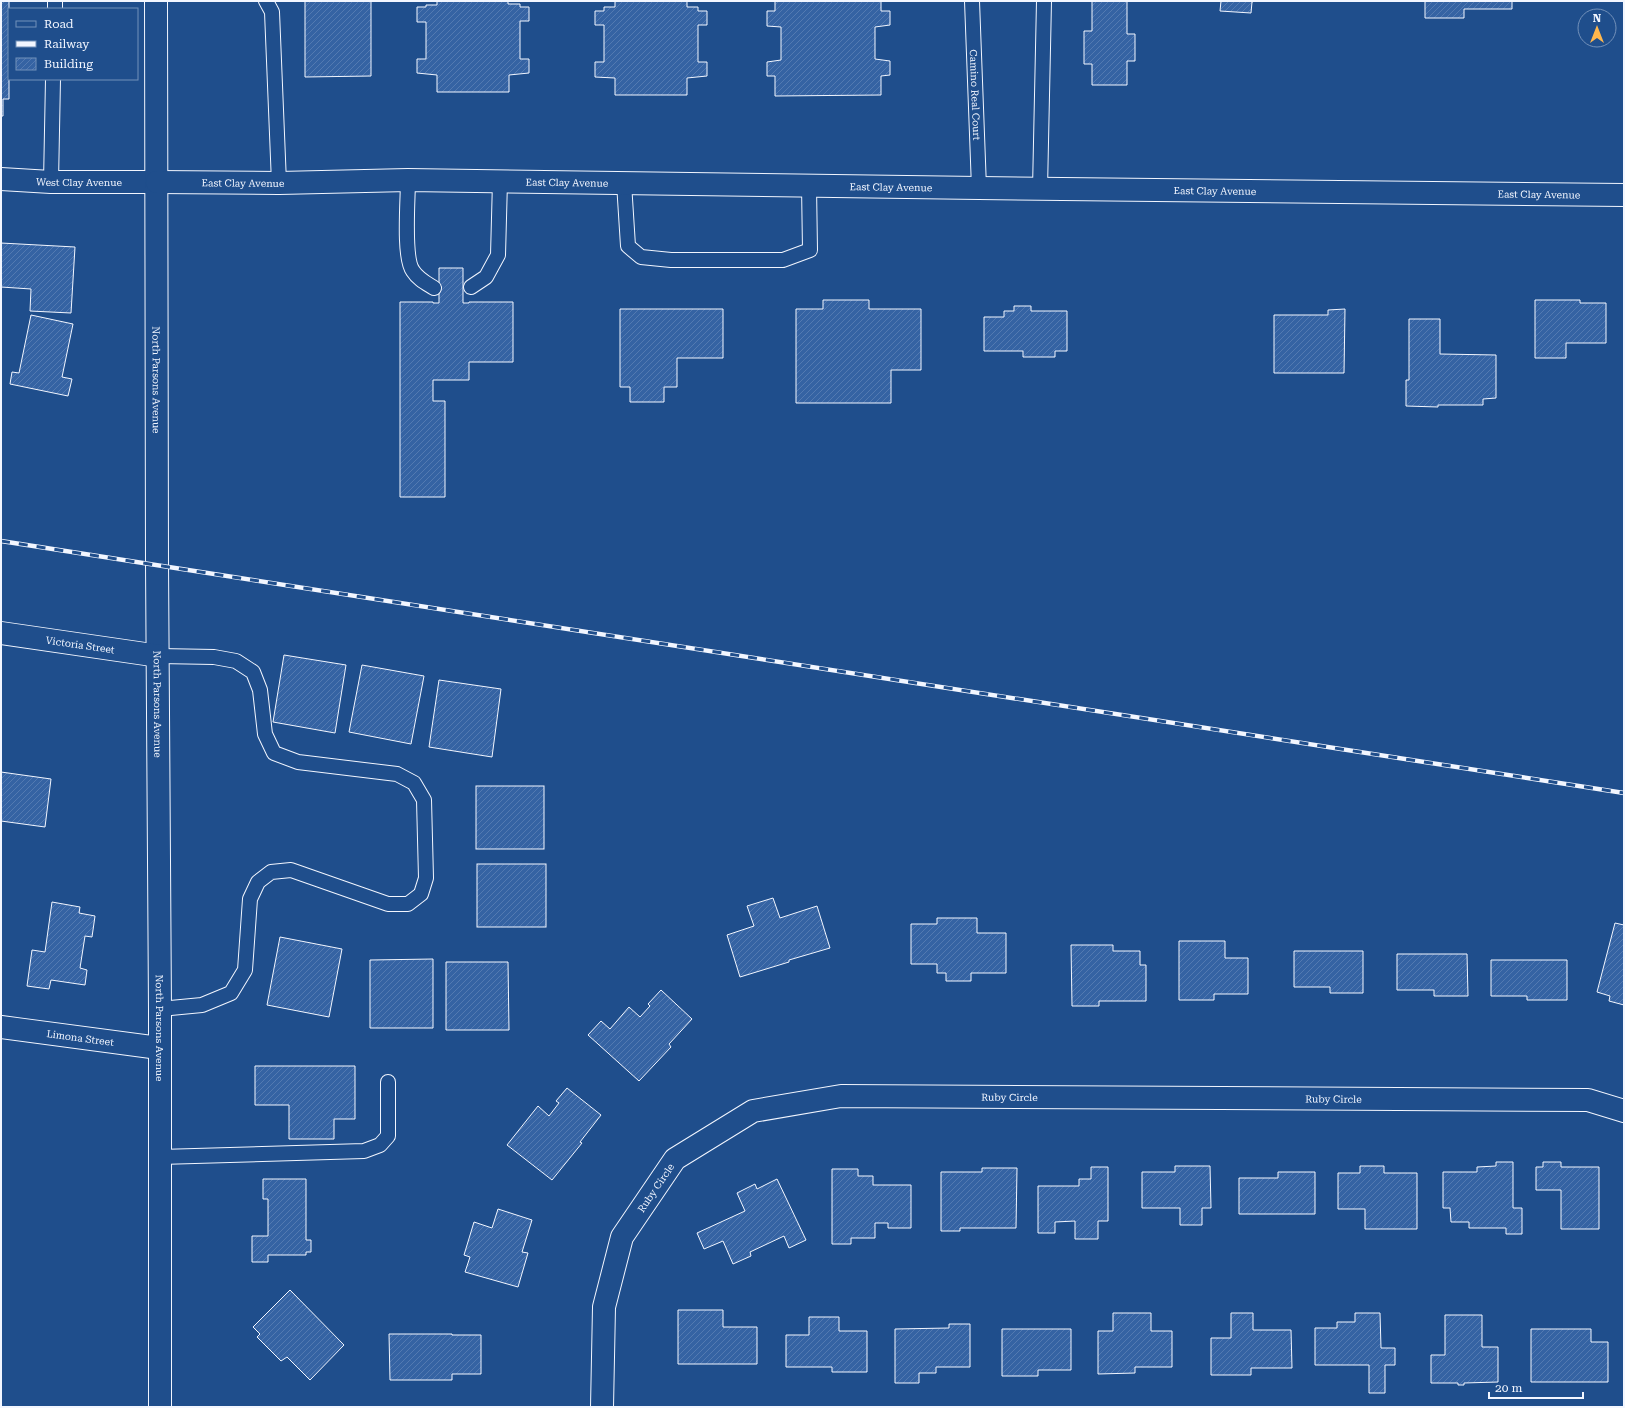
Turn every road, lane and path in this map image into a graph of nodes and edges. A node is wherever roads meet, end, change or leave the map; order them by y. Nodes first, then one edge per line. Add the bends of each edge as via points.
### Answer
1 (156, 1) edge
2 (266, 1) edge
3 (972, 1) edge
4 (1044, 1) edge
5 (53, 80) edge
6 (1, 178) edge
7 (408, 180) junction
8 (500, 181) junction
9 (51, 182) junction
10 (157, 182) junction
11 (279, 183) junction
12 (624, 183) junction
13 (809, 186) junction
14 (979, 188) junction
15 (1040, 189) junction
16 (1624, 195) edge
17 (471, 287) dead end
18 (434, 288) dead end
19 (1, 633) edge
20 (158, 656) junction
21 (160, 1009) junction
22 (1, 1027) edge
23 (160, 1048) junction
24 (388, 1082) dead end
25 (1624, 1111) edge
26 (160, 1157) junction
27 (160, 1407) edge
28 (602, 1407) edge

1 - 10 street, North Parsons Avenue
2 - 11 lane via 272,12
3 - 14 lane, Camino Real Court
4 - 15 lane
5 - 9 lane
6 - 9 street, West Clay Avenue
7 - 8 street, East Clay Avenue
7 - 11 street, East Clay Avenue
7 - 18 lane via 408,257 412,270 422,281
8 - 12 street, East Clay Avenue
8 - 17 lane via 498,255 486,277
9 - 10 street, West Clay Avenue
10 - 11 street, East Clay Avenue
10 - 20 street, North Parsons Avenue
12 - 13 street, East Clay Avenue
12 - 13 lane via 628,246 641,257 672,260 783,260 810,250
13 - 14 street, East Clay Avenue
14 - 15 street, East Clay Avenue
15 - 16 street, East Clay Avenue
19 - 20 street, Victoria Street
20 - 21 street, North Parsons Avenue
20 - 21 lane via 214,657 236,661 253,672 260,690 265,734 274,752 298,762 396,774 414,783 424,800 426,878 421,894 408,904 388,904 291,870 271,872 258,882 250,899 245,970 231,993 202,1005
21 - 23 street, North Parsons Avenue
22 - 23 street, Limona Street
23 - 26 street, North Parsons Avenue
24 - 26 lane via 388,1136 380,1145 364,1151
25 - 28 street, Ruby Circle via 1588,1100 841,1096 753,1111 675,1159 622,1237 604,1307
26 - 27 street, North Parsons Avenue

